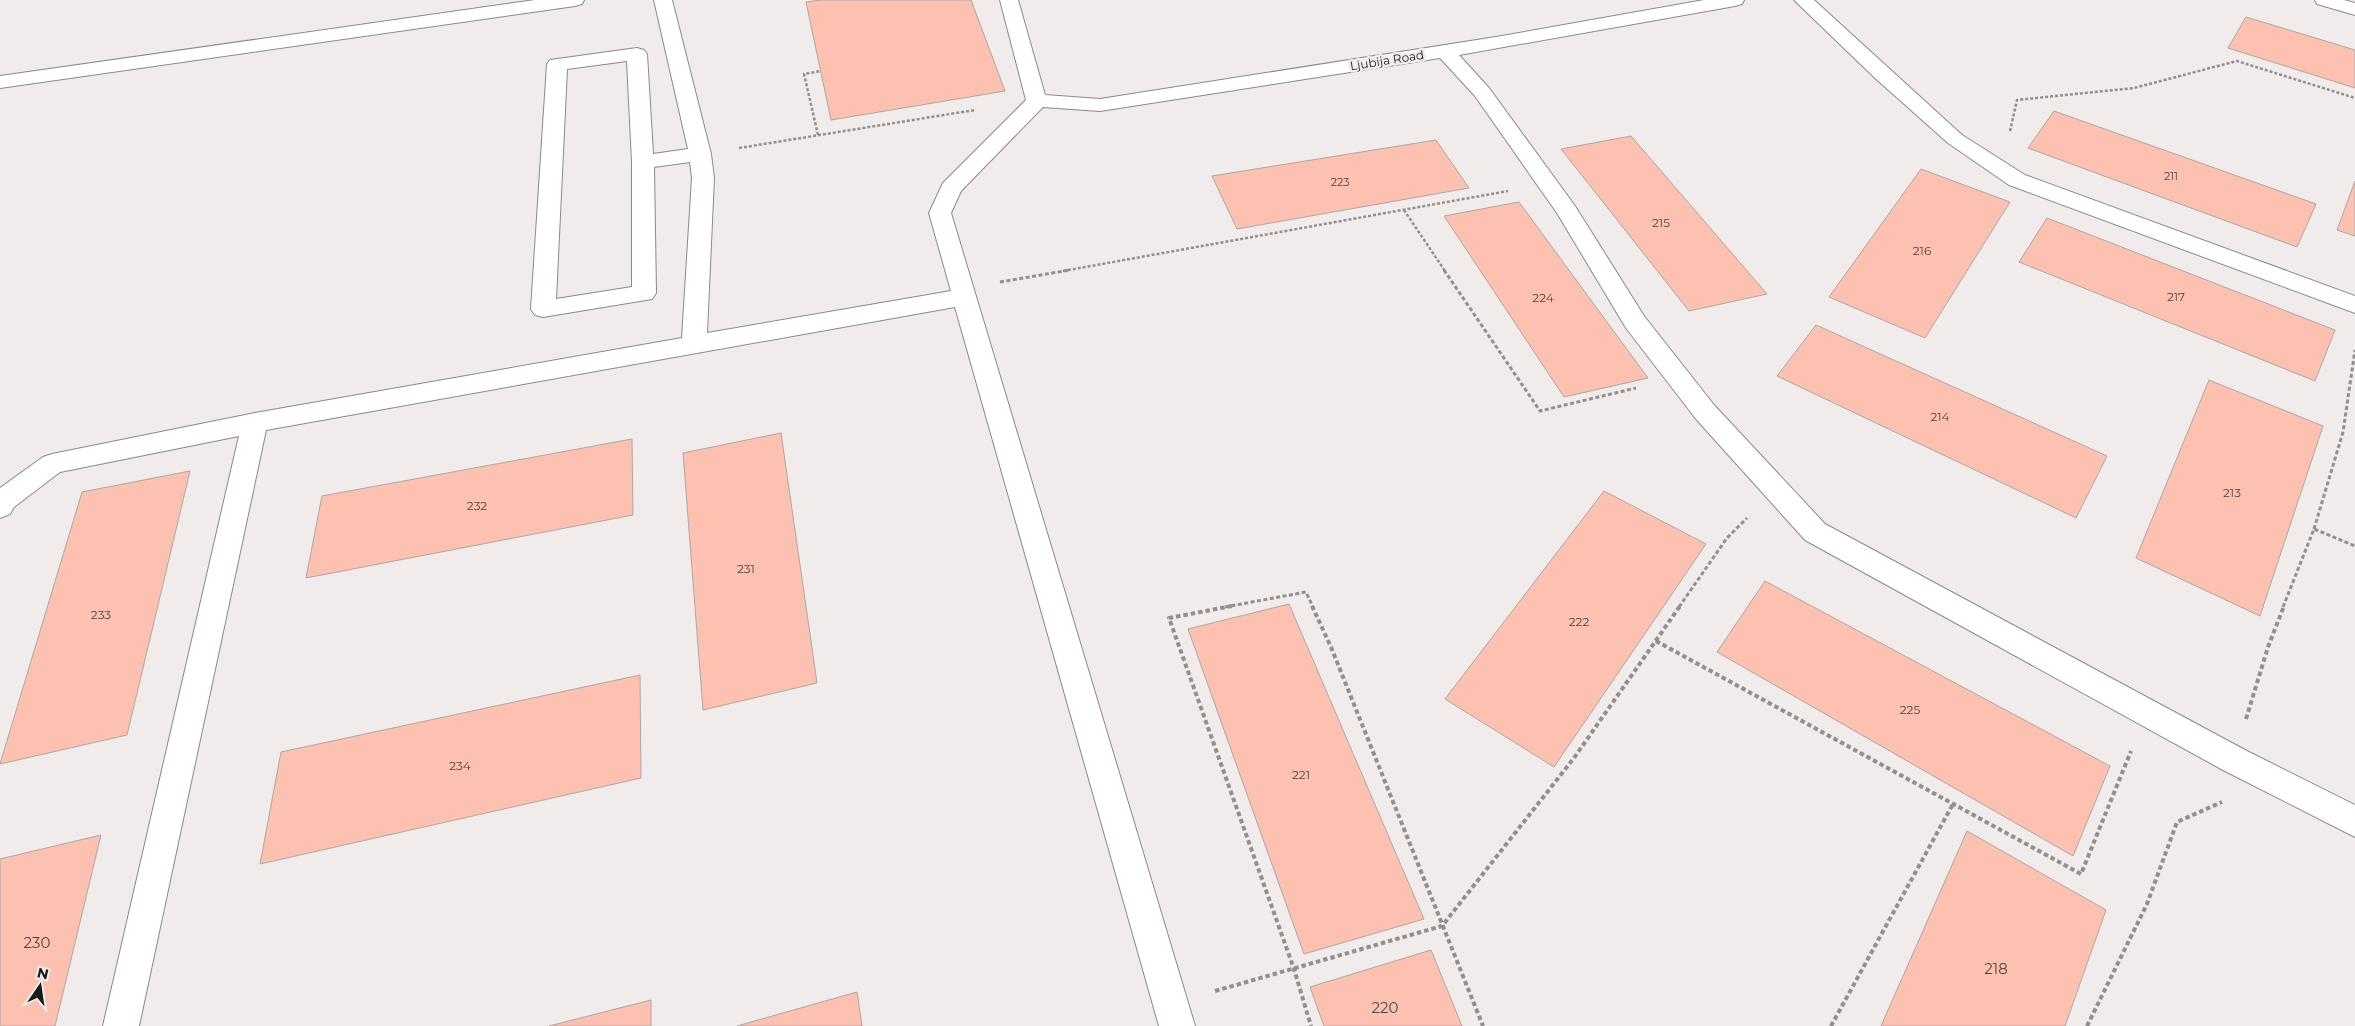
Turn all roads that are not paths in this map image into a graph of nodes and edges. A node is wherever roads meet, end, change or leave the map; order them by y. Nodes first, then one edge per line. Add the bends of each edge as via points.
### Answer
1 (575, 0) edge
2 (663, 0) edge
3 (1009, 0) edge
4 (1735, 0) edge
5 (1803, 0) edge
6 (2324, 0) edge
7 (2355, 9) edge
8 (1444, 51) junction
9 (0, 82) edge
10 (1037, 100) junction
11 (700, 154) junction
12 (643, 162) junction
13 (964, 293) junction
14 (2355, 305) edge
15 (694, 344) junction
16 (255, 423) junction
17 (0, 507) edge
18 (2355, 822) edge
19 (1173, 1015) edge
20 (121, 1026) edge

1 - 9 lane
2 - 11 lane
3 - 10 lane
4 - 8 lane, Ljubija Road
5 - 14 lane via 1955,139 2017,180
6 - 7 lane
8 - 10 lane, Ljubija Road via 1100,105
8 - 18 lane via 1482,92 1548,184 1635,322 1678,378 1815,532 2146,713
10 - 13 lane via 951,188 940,213
11 - 12 lane
11 - 15 lane via 703,178
12 - 12 lane via 637,54 557,64 543,309 644,292
13 - 15 lane
13 - 19 lane
15 - 16 lane
16 - 17 lane via 52,464 2,502
16 - 20 lane

